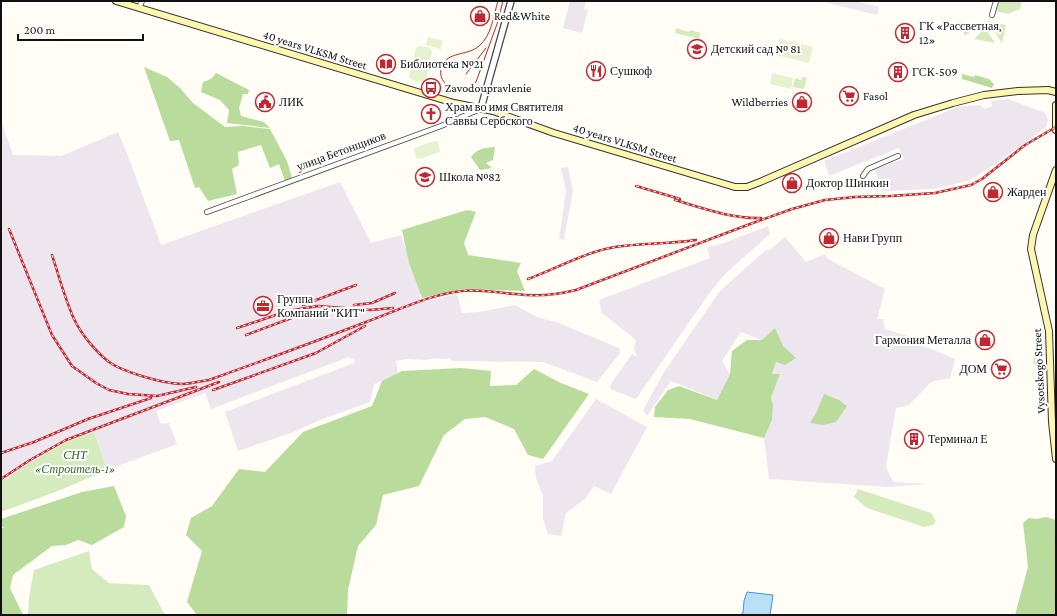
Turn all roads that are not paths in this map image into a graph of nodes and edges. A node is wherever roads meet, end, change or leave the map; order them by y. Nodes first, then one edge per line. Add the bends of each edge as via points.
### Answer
1 (116, 1) edge
2 (142, 1) edge
3 (511, 1) edge
4 (996, 1) edge
5 (139, 8) junction
6 (992, 15) dead end
7 (1056, 92) edge
8 (1056, 105) edge
9 (481, 108) junction
10 (1056, 130) edge
11 (898, 156) dead end
12 (1056, 170) edge
13 (863, 176) dead end
14 (207, 212) dead end
15 (1056, 459) edge

1 - 5 main road, 40 years VLKSM Street
2 - 5 street
3 - 9 street
4 - 6 street
5 - 9 main road, 40 years VLKSM Street via 448,101
7 - 9 main road, 40 years VLKSM Street via 1018,91 953,102 914,115 760,182 741,187 722,184 554,133
8 - 10 main road
9 - 14 street, улица Бетонщиков via 441,126
11 - 13 street via 868,169
12 - 15 main road via 1030,249 1049,331

